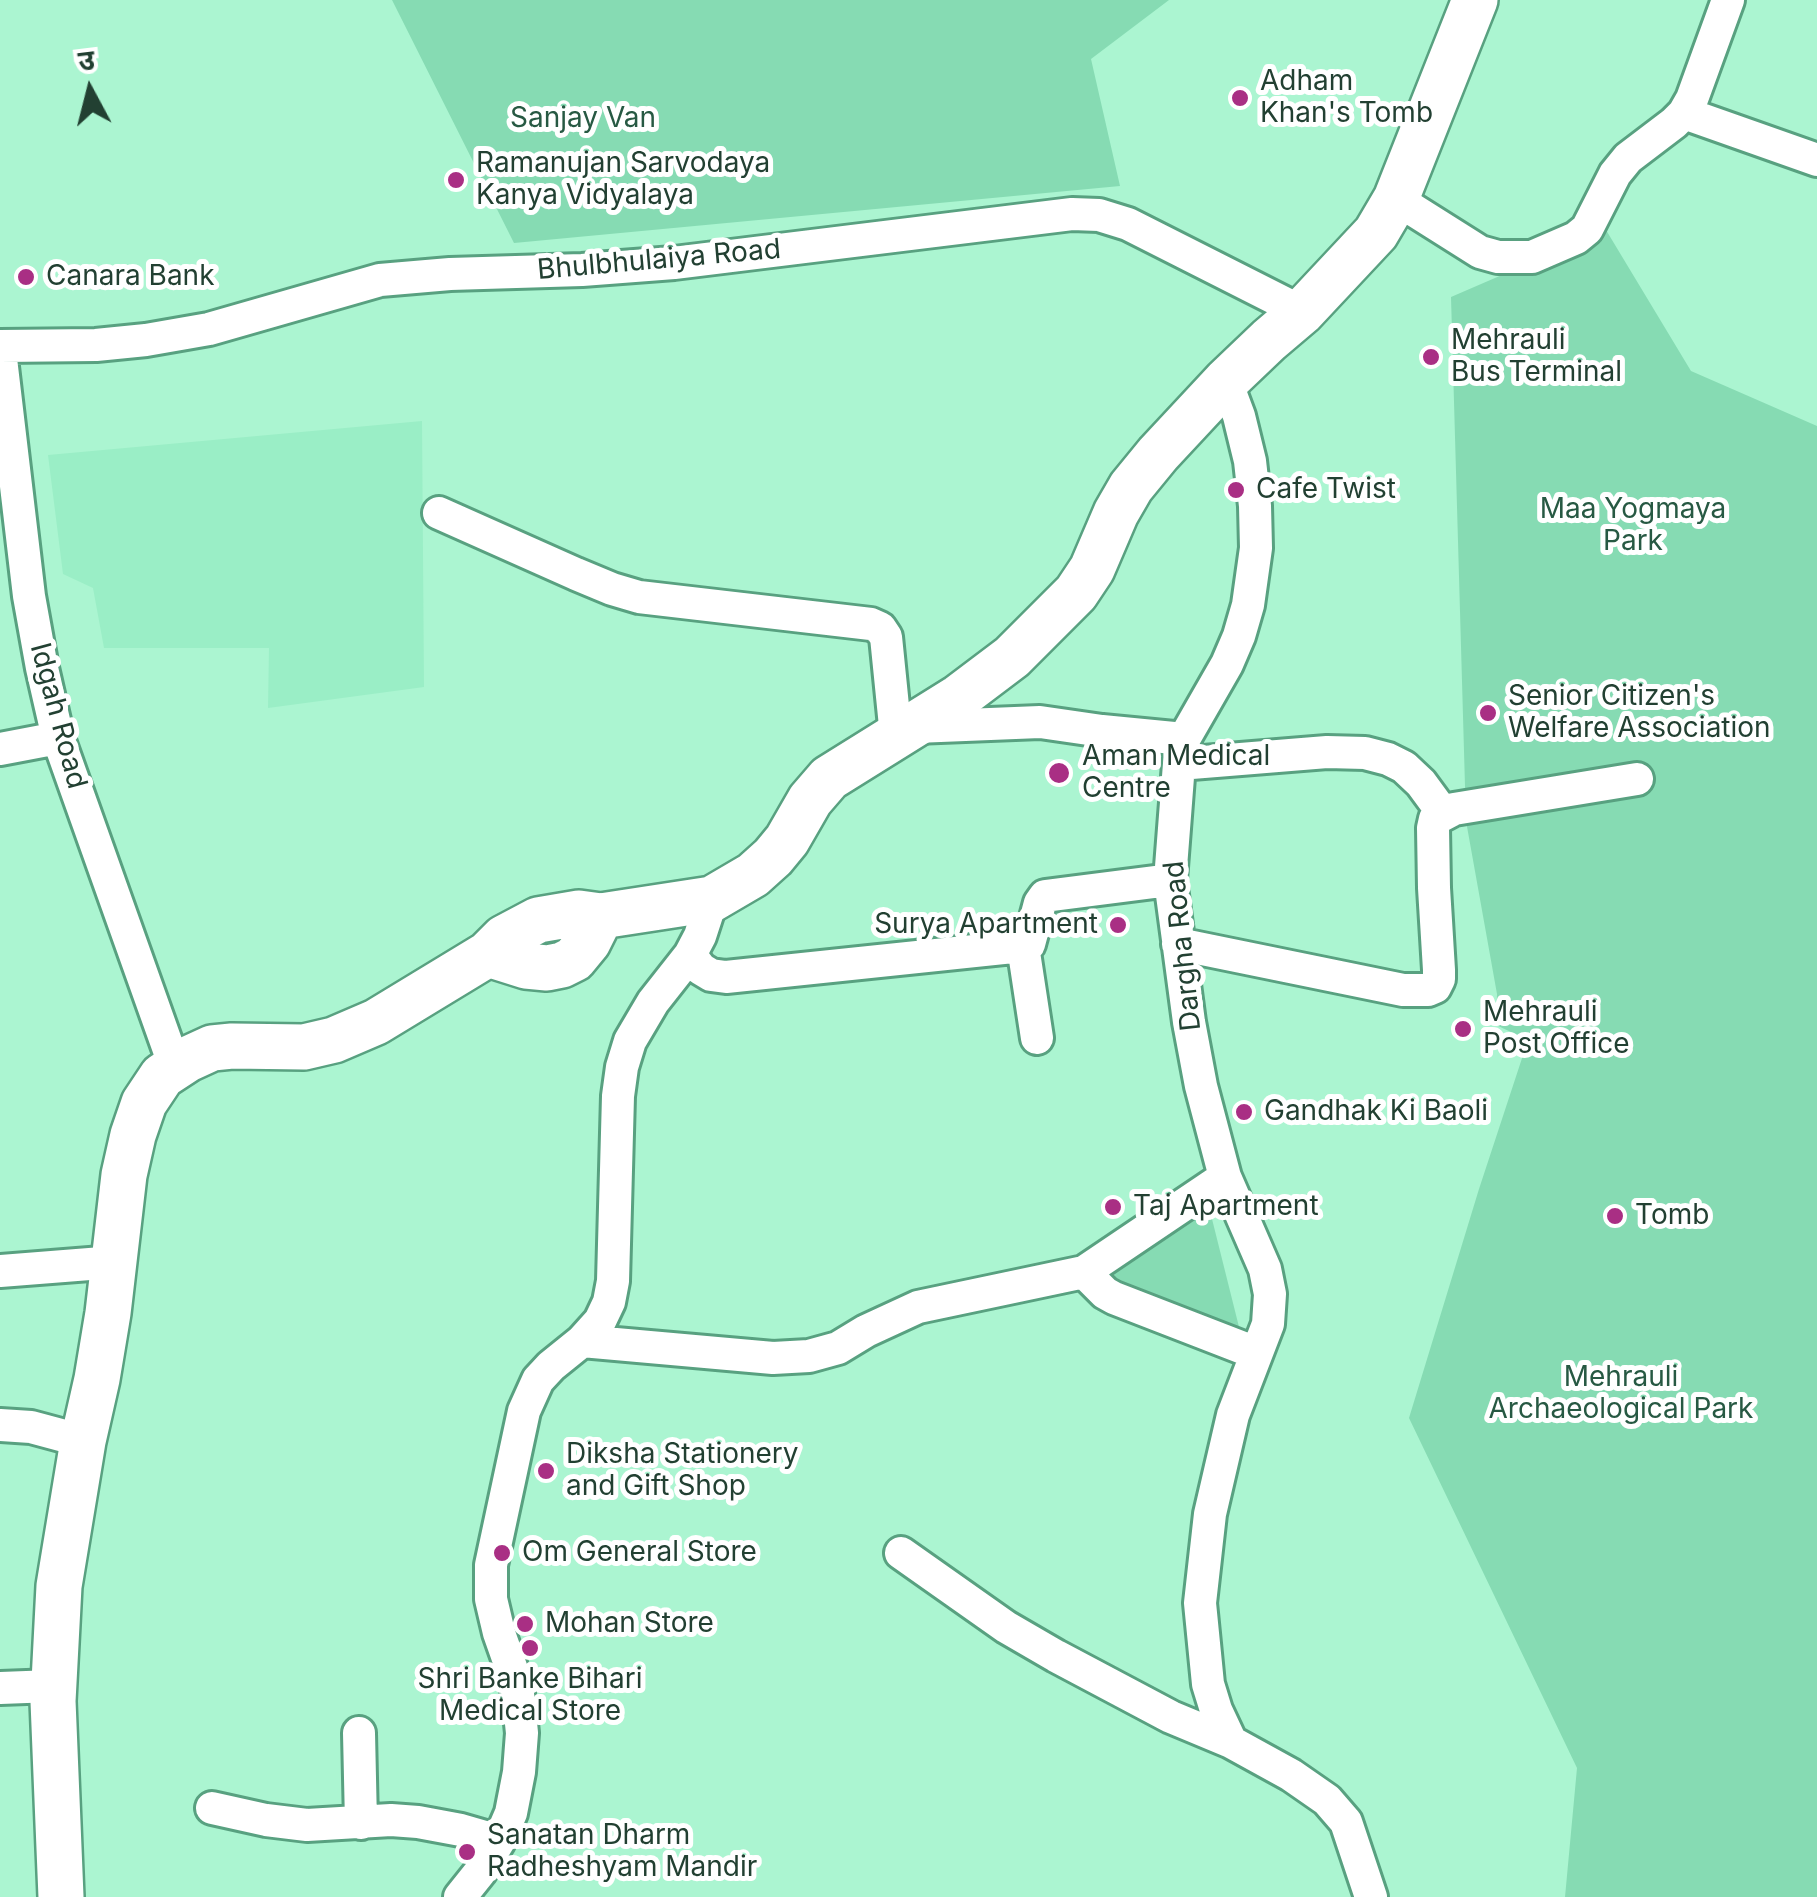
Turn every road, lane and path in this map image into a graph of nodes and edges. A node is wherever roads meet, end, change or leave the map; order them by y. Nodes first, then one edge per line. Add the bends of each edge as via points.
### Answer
1 (1474, 0) edge
2 (1728, 0) edge
3 (1684, 113) junction
4 (1817, 160) edge
5 (1386, 216) junction
6 (1302, 312) junction
7 (0, 348) edge
8 (1226, 381) junction
9 (8, 489) edge
10 (439, 513) dead end
11 (903, 732) junction
12 (58, 738) junction
13 (0, 749) edge
14 (1182, 752) junction
15 (1637, 778) dead end
16 (1443, 813) junction
17 (1170, 880) junction
18 (712, 899) junction
19 (1178, 944) junction
20 (1023, 946) junction
21 (690, 955) junction
22 (1037, 1038) dead end
23 (175, 1068) junction
24 (1225, 1177) junction
25 (115, 1262) junction
26 (0, 1270) edge
27 (1084, 1272) junction
28 (582, 1341) junction
29 (1256, 1353) junction
30 (0, 1425) edge
31 (82, 1442) junction
32 (901, 1553) dead end
33 (53, 1686) junction
34 (0, 1688) edge
35 (359, 1732) dead end
36 (1231, 1742) junction
37 (212, 1808) dead end
38 (362, 1823) junction
39 (500, 1842) junction
40 (61, 1897) edge
41 (460, 1897) edge
42 (1371, 1897) edge

1 - 5 street
2 - 3 street
3 - 4 street
3 - 5 street via 1628,158 1587,228 1532,256 1480,252
5 - 6 street
6 - 7 street, Bhulbhulaiya Road via 1128,224 1072,214 674,263 380,280 162,337
6 - 8 street
7 - 9 street, Idgah Road
8 - 11 street via 1131,487 1076,593 1012,657
8 - 14 street, Dargha Road via 1250,461 1256,548 1239,636
9 - 12 street, Idgah Road
10 - 11 street via 639,597 872,624 886,638
11 - 14 street via 1040,722
11 - 18 street via 829,778 774,856
12 - 13 street
12 - 23 street, Idgah Road
14 - 16 street via 1388,758 1421,783
14 - 17 street, Dargha Road
15 - 16 street
16 - 19 street via 1433,828 1438,979 1428,990
17 - 19 street, Dargha Road
17 - 20 street via 1045,896 1032,939
18 - 21 street
18 - 23 street via 601,916 588,942 562,965 526,966 488,954 334,1040 212,1048
19 - 24 street, Dargha Road via 1201,1086
20 - 21 street via 726,977 711,976
20 - 22 street
21 - 28 street via 653,1002 622,1067 613,1281 600,1320
23 - 25 street via 144,1103 133,1135
24 - 27 street
24 - 29 street, Dargha Road via 1270,1294
25 - 26 street
25 - 31 street
27 - 28 street via 918,1307 809,1356
27 - 29 street via 1114,1298
28 - 39 street via 538,1380 524,1411 492,1565 491,1599 522,1733 511,1813
29 - 36 street, Dargha Road via 1225,1444 1200,1604 1208,1684
30 - 31 street via 31,1426
31 - 33 street via 59,1586
32 - 36 street via 1023,1636
33 - 34 street
33 - 40 street
35 - 38 street
36 - 42 street via 1327,1800 1346,1822
37 - 38 street via 307,1825
38 - 39 street via 418,1822
39 - 41 street

